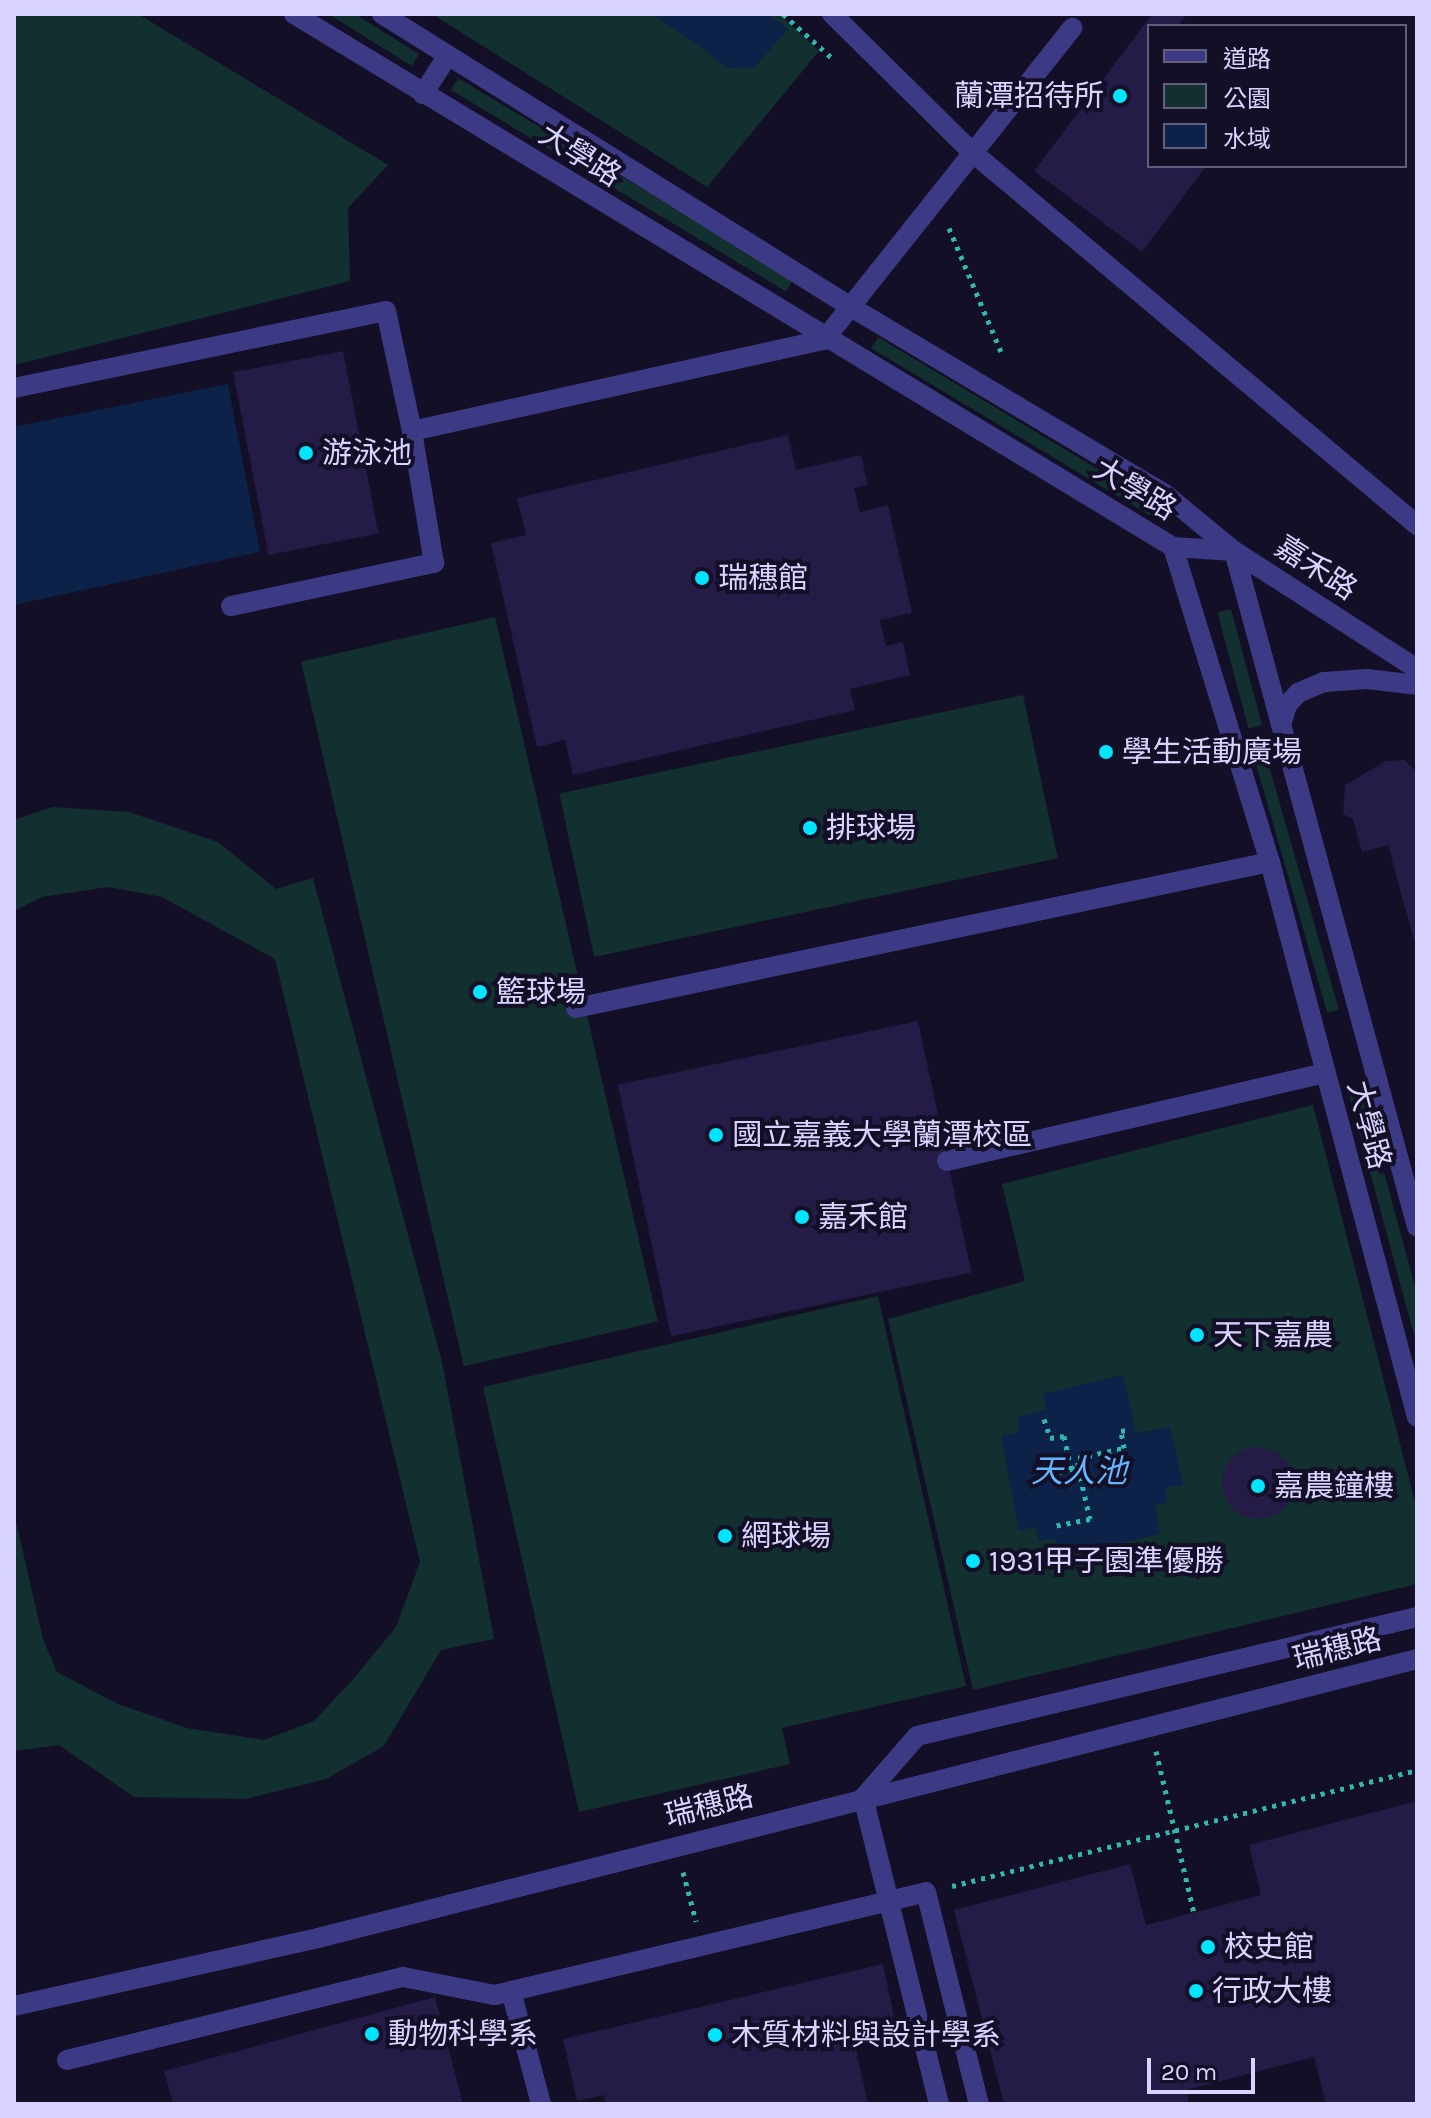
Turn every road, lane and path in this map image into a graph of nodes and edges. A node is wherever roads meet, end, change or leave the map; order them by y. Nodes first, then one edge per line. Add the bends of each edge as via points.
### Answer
1 (294, 14) edge
2 (382, 14) edge
3 (832, 14) edge
4 (1072, 28) dead end
5 (448, 55) junction
6 (423, 94) junction
7 (972, 152) junction
8 (936, 198) junction
9 (851, 307) junction
10 (824, 340) junction
11 (1001, 352) dead end
12 (14, 388) edge
13 (412, 431) junction
14 (1417, 525) edge
15 (1173, 547) junction
16 (1234, 551) junction
17 (231, 606) dead end
18 (1417, 669) edge
19 (1417, 685) edge
20 (1281, 725) junction
21 (1270, 862) junction
22 (576, 1008) dead end
23 (1324, 1073) junction
24 (947, 1161) dead end
25 (1417, 1227) edge
26 (1417, 1417) edge
27 (1044, 1419) dead end
28 (1127, 1430) dead end
29 (1075, 1468) junction
30 (1050, 1474) dead end
31 (1054, 1526) dead end
32 (1417, 1617) edge
33 (1417, 1659) edge
34 (1151, 1727) junction
35 (1417, 1770) edge
36 (863, 1798) junction
37 (1175, 1830) junction
38 (676, 1844) junction
39 (926, 1892) junction
40 (889, 1901) junction
41 (1194, 1913) dead end
42 (702, 1946) junction
43 (511, 1991) junction
44 (14, 2006) edge
45 (67, 2060) dead end
46 (541, 2104) edge
47 (939, 2104) edge
48 (979, 2104) edge

1 - 6 street, 大學路
2 - 5 street
3 - 7 street
4 - 7 street
5 - 6 street
5 - 9 street
6 - 10 street, 大學路
7 - 8 street
7 - 14 street
8 - 9 street
8 - 11 path
9 - 10 street
9 - 16 street via 1166,495
10 - 13 street
10 - 15 street, 大學路
12 - 13 street via 386,311
13 - 17 street via 434,563
15 - 16 street, 嘉禾路
15 - 21 street, 大學路
16 - 18 street, 嘉禾路
16 - 20 street
19 - 20 street via 1367,679 1324,682 1298,693 1287,705
20 - 25 street
21 - 22 street
21 - 23 street, 大學路
23 - 24 street
23 - 26 street, 大學路
27 - 29 path via 1050,1438 1064,1436
28 - 29 path via 1121,1431 1124,1448 1078,1458
29 - 30 path
29 - 31 path via 1090,1519
32 - 36 street via 917,1736
33 - 34 street, 瑞穗路
34 - 36 street, 瑞穗路
34 - 37 path
35 - 37 path
36 - 38 street, 瑞穗路
36 - 40 street
37 - 39 path
37 - 41 path
38 - 42 path
38 - 44 street, 瑞穗路 via 318,1938
39 - 40 street
39 - 48 street
40 - 42 street
40 - 47 street
42 - 43 street
43 - 45 street via 495,1995 403,1977
43 - 46 street

